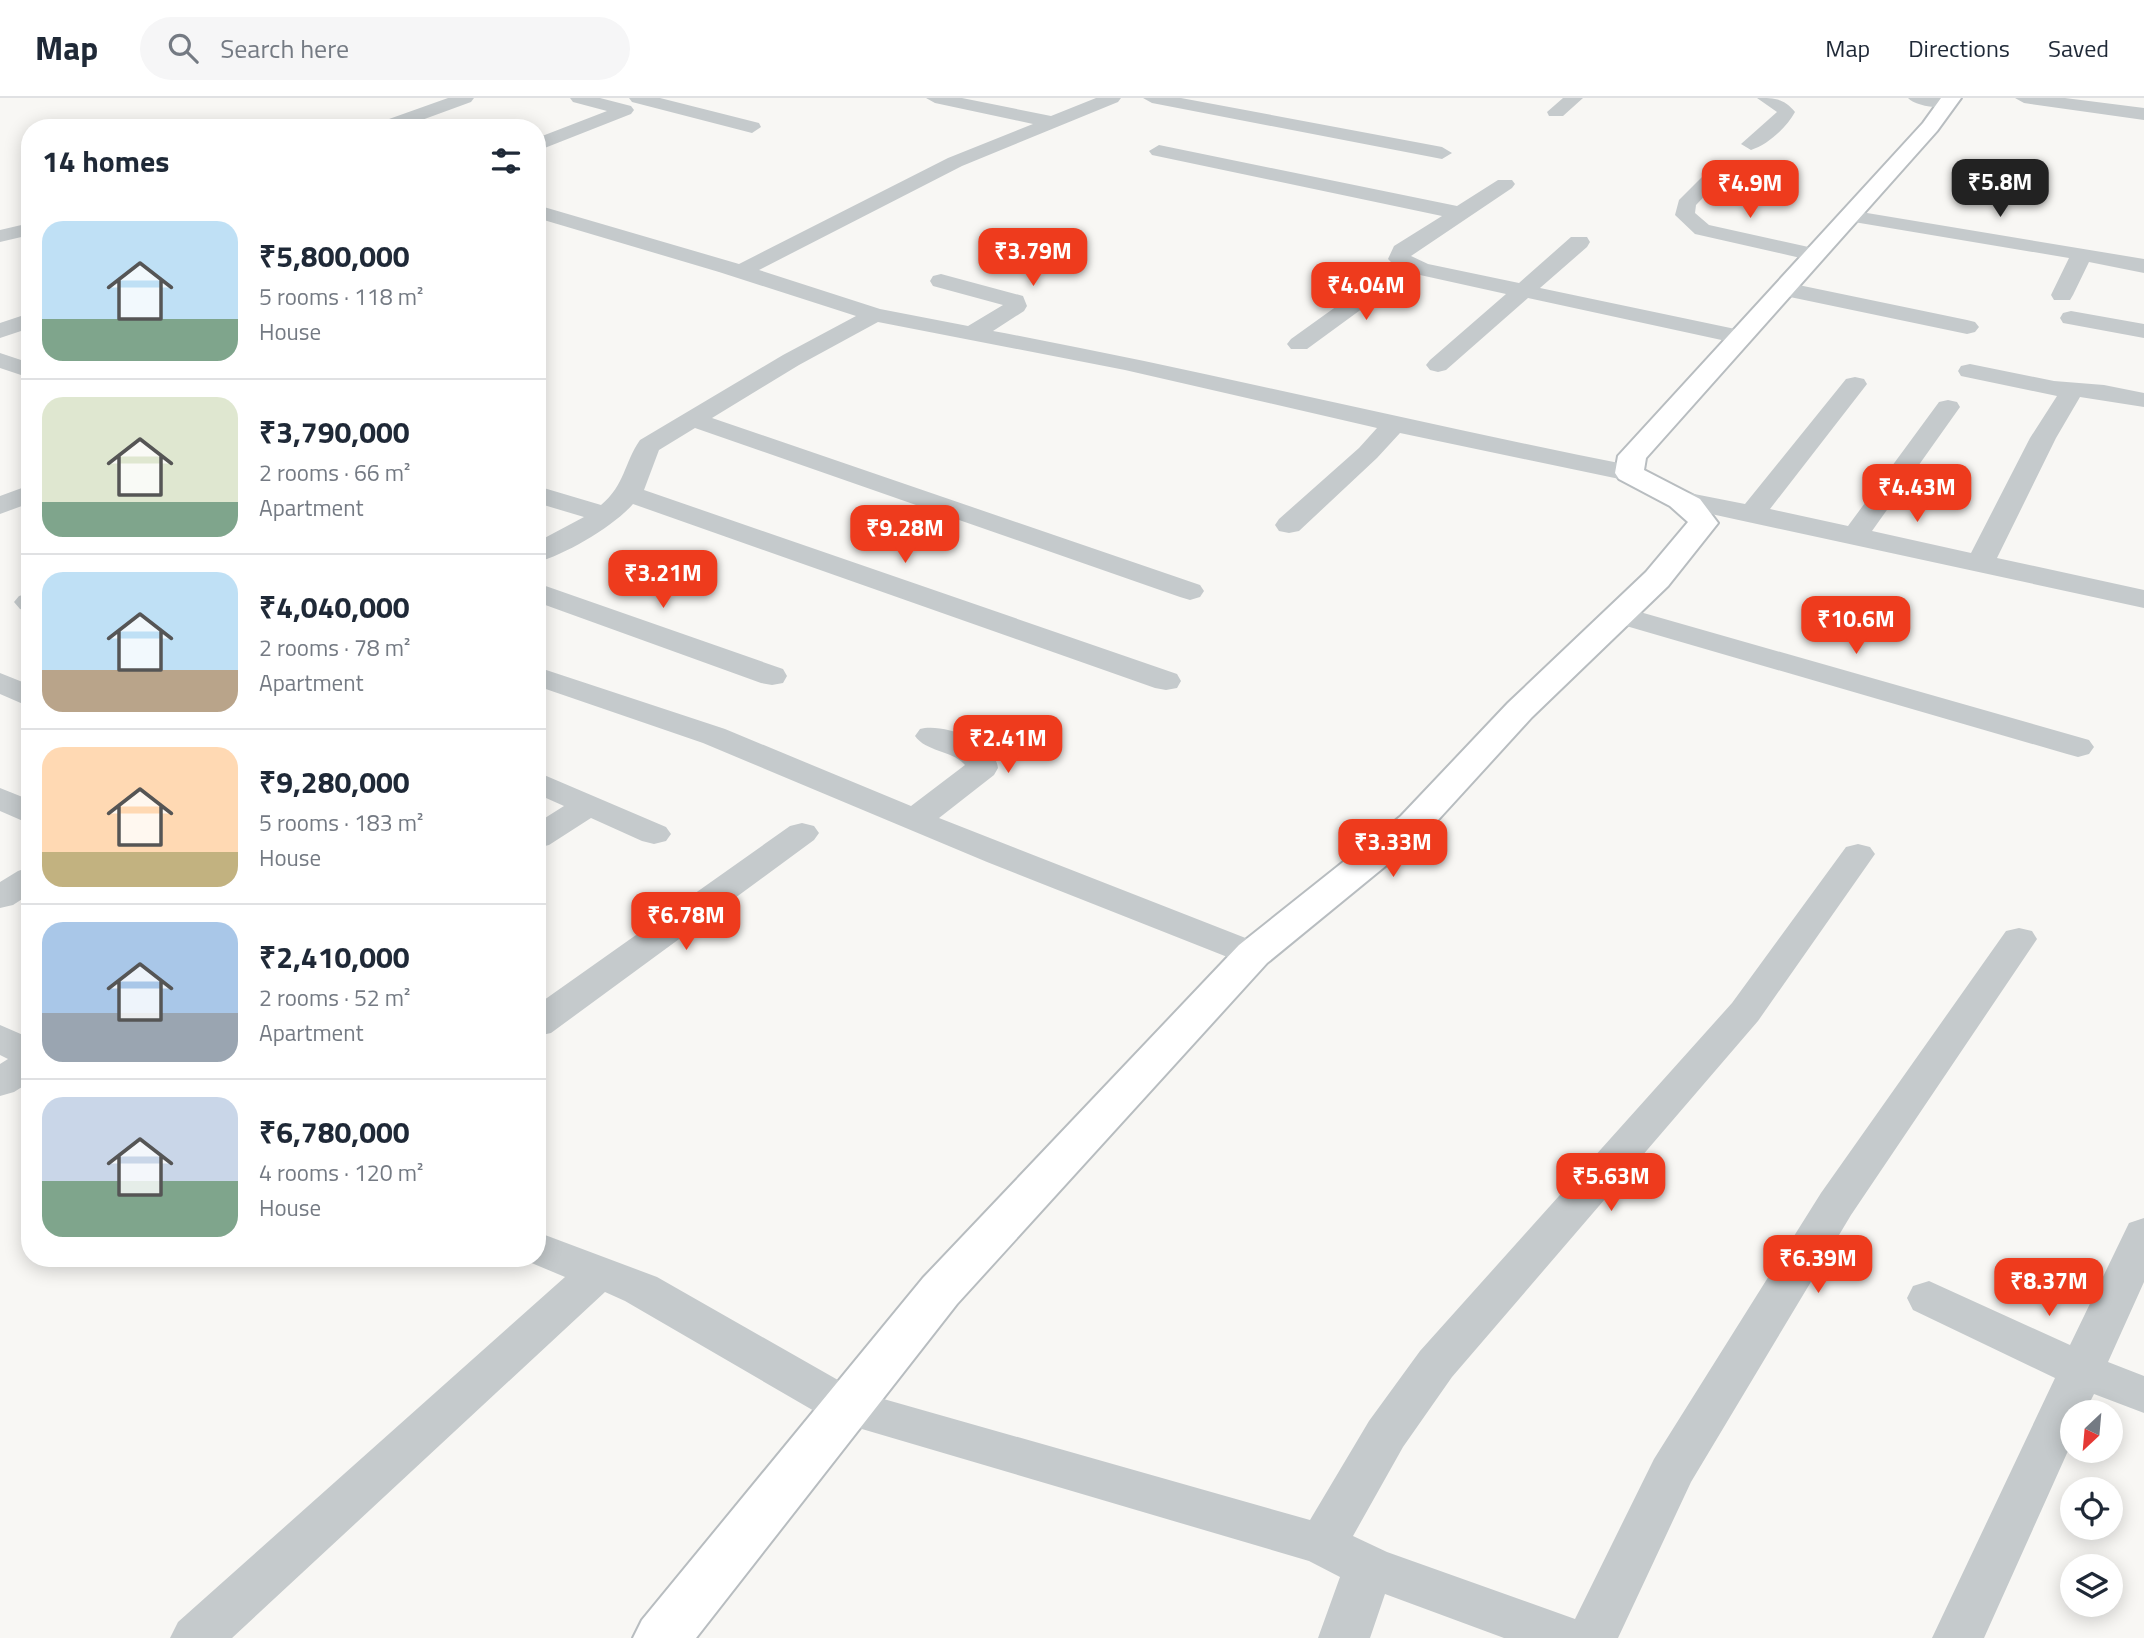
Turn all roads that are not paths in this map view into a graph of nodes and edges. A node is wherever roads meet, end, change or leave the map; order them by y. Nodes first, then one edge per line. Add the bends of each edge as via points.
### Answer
1 (465, 98) edge
2 (579, 98) edge
3 (639, 98) edge
4 (700, 98) edge
5 (935, 98) edge
6 (1112, 98) edge
7 (1152, 98) edge
8 (1574, 98) edge
9 (1766, 98) edge
10 (2024, 98) edge
11 (1938, 99) edge
12 (1556, 112) dead end
13 (2144, 114) edge
14 (407, 119) edge
15 (1052, 122) junction
16 (546, 141) edge
17 (1751, 144) dead end
18 (1159, 151) dead end
19 (1442, 153) dead end
20 (1716, 174) dead end
21 (1505, 184) dead end
22 (1460, 213) junction
23 (546, 214) edge
24 (1849, 216) junction
25 (21, 231) edge
26 (0, 236) edge
27 (1579, 242) dead end
28 (2082, 254) junction
29 (1814, 255) junction
30 (1408, 265) junction
31 (2144, 266) edge
32 (741, 271) junction
33 (941, 281) dead end
34 (1784, 289) junction
35 (1523, 292) junction
36 (2062, 295) dead end
37 (875, 315) junction
38 (2071, 318) dead end
39 (21, 323) edge
40 (1967, 327) dead end
41 (0, 331) edge
42 (2144, 331) edge
43 (973, 333) junction
44 (1740, 337) junction
45 (1299, 344) dead end
46 (0, 360) edge
47 (1438, 365) dead end
48 (21, 368) edge
49 (1970, 370) dead end
50 (1855, 384) dead end
51 (2073, 389) junction
52 (2144, 400) edge
53 (1948, 407) dead end
54 (692, 419) junction
55 (1395, 423) junction
56 (1629, 473) junction
57 (629, 494) junction
58 (21, 497) edge
59 (546, 497) edge
60 (1679, 499) junction
61 (0, 506) edge
62 (1752, 513) junction
63 (604, 514) junction
64 (1289, 525) dead end
65 (1855, 535) junction
66 (546, 549) edge
67 (1980, 563) junction
68 (1190, 591) dead end
69 (546, 595) edge
70 (2144, 599) edge
71 (1619, 615) junction
72 (772, 676) dead end
73 (546, 679) edge
74 (1166, 681) dead end
75 (0, 682) edge
76 (21, 693) edge
77 (932, 736) dead end
78 (2078, 747) dead end
79 (546, 786) edge
80 (0, 798) edge
81 (589, 805) junction
82 (21, 809) edge
83 (914, 820) junction
84 (546, 832) edge
85 (802, 833) dead end
86 (654, 834) dead end
87 (1858, 854) dead end
88 (21, 884) edge
89 (0, 897) edge
90 (2020, 939) dead end
91 (1253, 954) junction
92 (546, 1018) edge
93 (19, 1045) edge
94 (0, 1083) edge
95 (2144, 1234) edge
96 (546, 1251) edge
97 (599, 1272) junction
98 (1929, 1298) dead end
99 (2081, 1370) junction
100 (2144, 1395) edge
101 (845, 1406) junction
102 (1322, 1544) junction
103 (1369, 1566) junction
104 (196, 1638) edge
105 (662, 1638) edge
106 (1344, 1638) edge
107 (1566, 1638) edge
108 (1592, 1638) edge
109 (1958, 1638) edge

1 - 14 street
2 - 16 street via 625,110
3 - 4 street via 749,118
5 - 15 street
6 - 15 street
7 - 19 street
8 - 12 street
9 - 17 street via 1786,112
10 - 13 street
11 - 24 main road via 1930,127
15 - 32 street via 956,162
18 - 22 street
20 - 29 street via 1686,204 1685,215 1694,224
21 - 22 street
22 - 30 street via 1402,251 1399,260
23 - 32 street
24 - 28 street
24 - 29 main road
25 - 26 street
27 - 35 street
28 - 31 street
28 - 36 street
29 - 34 main road
30 - 35 street
30 - 45 street
32 - 37 street
33 - 43 street via 1015,301 1016,306
34 - 40 street
34 - 44 main road
35 - 44 street
35 - 47 street
37 - 43 street
37 - 54 street
38 - 42 street
39 - 41 street
43 - 55 street
44 - 56 main road via 1632,456
46 - 48 street
49 - 51 street
50 - 62 street
51 - 52 street
51 - 67 street
53 - 65 street
54 - 57 street via 649,445 640,457
54 - 68 street
55 - 56 street
55 - 64 street
56 - 60 main road
57 - 63 street
57 - 74 street
58 - 61 street
59 - 63 street
60 - 62 street
60 - 71 main road via 1699,513 1703,523 1657,579
62 - 65 street
63 - 66 street
65 - 67 street
67 - 70 street
69 - 72 street
71 - 78 street
71 - 91 main road via 1520,710 1414,824
73 - 83 street via 714,736
75 - 76 street
77 - 83 street via 964,747 981,760 982,768
79 - 81 street
80 - 82 street
81 - 84 street
81 - 86 street
83 - 91 street
85 - 92 street
87 - 102 street via 1745,1012 1436,1364 1386,1434
88 - 89 street
90 - 108 street via 1836,1204 1671,1473
91 - 101 main road via 940,1291
93 - 94 street
95 - 99 street
96 - 97 street
97 - 101 street via 641,1289
97 - 104 street
98 - 99 street
99 - 100 street
99 - 109 street
101 - 102 street
101 - 105 main road
102 - 103 street
103 - 106 street
103 - 107 street

